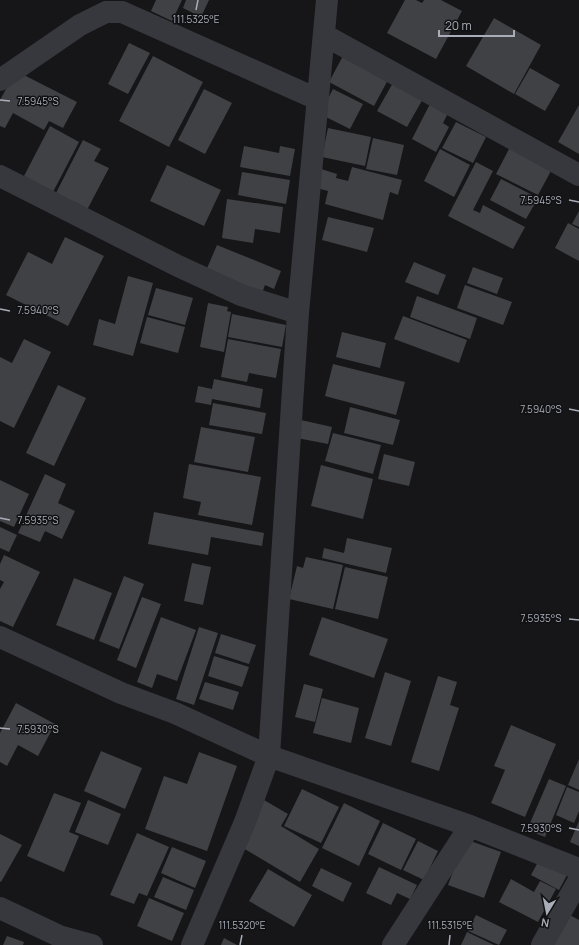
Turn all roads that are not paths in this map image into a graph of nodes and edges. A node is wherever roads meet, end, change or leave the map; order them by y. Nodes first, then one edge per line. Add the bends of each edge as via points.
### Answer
1 (327, 0) edge
2 (324, 36) junction
3 (0, 80) edge
4 (317, 99) junction
5 (579, 175) edge
6 (0, 176) edge
7 (298, 313) junction
8 (0, 637) edge
9 (269, 756) junction
10 (470, 826) junction
11 (579, 869) edge
12 (579, 880) edge
13 (0, 908) edge
14 (92, 945) edge
15 (192, 945) edge
16 (393, 945) edge
17 (542, 945) edge

1 - 2 street
2 - 4 street
2 - 5 street
3 - 4 street via 80,25 106,12 122,12
4 - 7 street
6 - 7 street via 241,296
7 - 9 street
8 - 9 street
9 - 10 street
9 - 15 street via 245,822
10 - 11 street
10 - 16 street
12 - 17 street
13 - 14 street via 59,936

